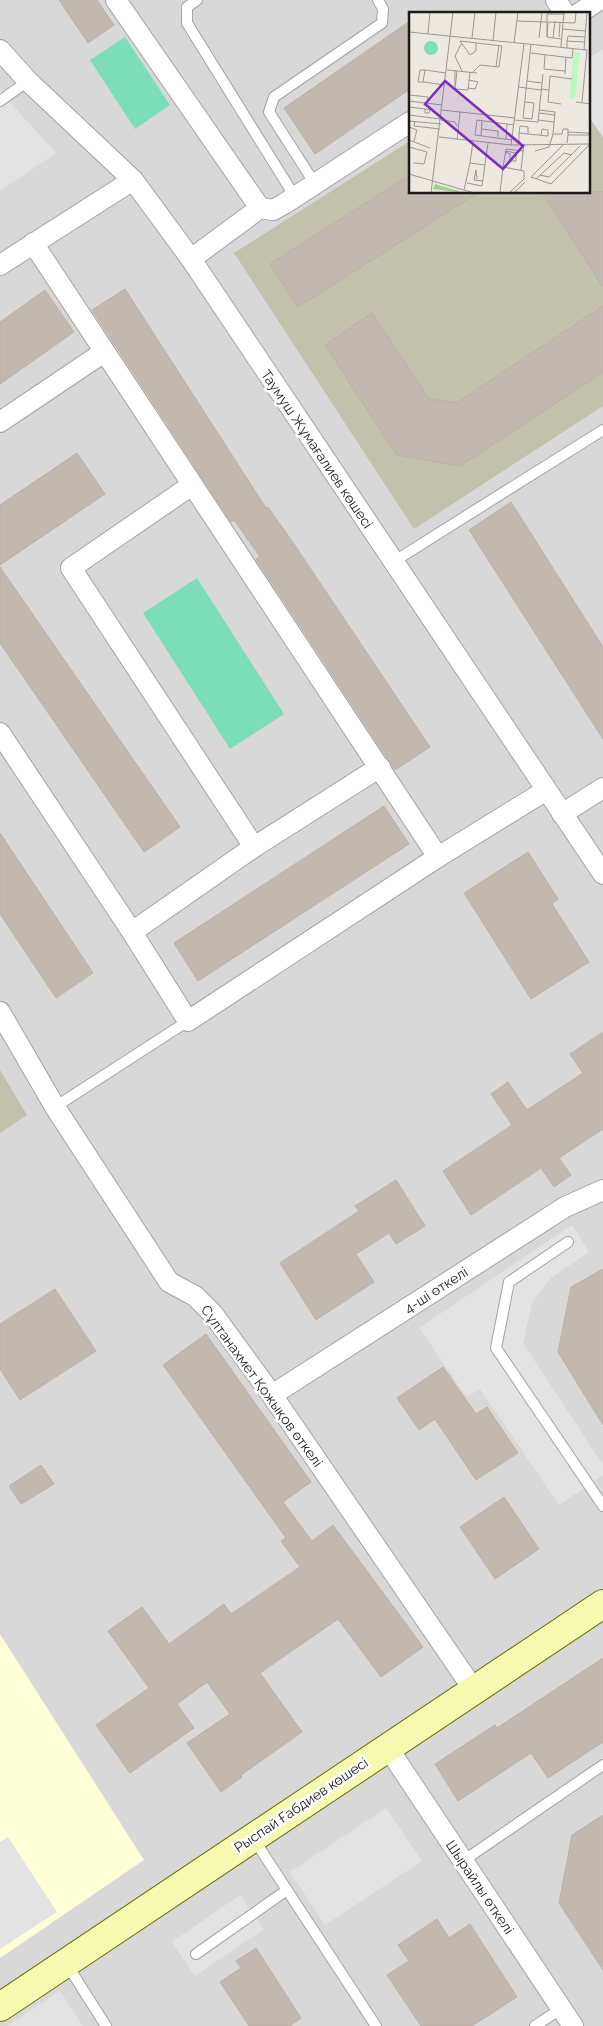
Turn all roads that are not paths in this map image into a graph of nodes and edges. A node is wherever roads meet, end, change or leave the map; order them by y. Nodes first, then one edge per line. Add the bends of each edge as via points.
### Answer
1 (116, 0) edge
2 (197, 0) edge
3 (378, 0) edge
4 (556, 0) edge
5 (599, 0) edge
6 (564, 12) edge
7 (581, 12) edge
8 (0, 50) edge
9 (28, 81) junction
10 (0, 101) edge
11 (409, 123) edge
12 (133, 180) junction
13 (315, 184) junction
14 (295, 197) junction
15 (260, 208) junction
16 (33, 243) junction
17 (191, 259) junction
18 (0, 265) edge
19 (104, 352) junction
20 (0, 422) edge
21 (603, 430) edge
22 (192, 485) junction
23 (393, 562) junction
24 (0, 733) edge
25 (380, 767) junction
26 (603, 788) edge
27 (545, 790) junction
28 (562, 814) junction
29 (254, 848) junction
30 (438, 857) junction
31 (603, 874) edge
32 (132, 932) junction
33 (0, 1012) edge
34 (188, 1021) junction
35 (56, 1108) junction
36 (603, 1190) edge
37 (568, 1242) dead end
38 (272, 1395) junction
39 (603, 1506) edge
40 (603, 1604) edge
41 (474, 1690) junction
42 (388, 1748) junction
43 (603, 1765) edge
44 (252, 1837) junction
45 (463, 1861) junction
46 (287, 1890) junction
47 (196, 1954) dead end
48 (66, 1962) junction
49 (0, 2007) edge
50 (562, 2008) junction
51 (104, 2023) edge
52 (92, 2026) edge
53 (376, 2026) edge
54 (535, 2026) edge
55 (573, 2026) edge

1 - 15 street
2 - 14 lane via 187,7 187,22
3 - 13 lane via 383,9 382,23 274,97 268,112
4 - 6 street
5 - 7 street
8 - 9 street, Таумуш Жұмағалиев көшесі
9 - 10 lane
9 - 12 street, Таумуш Жұмағалиев көшесі
11 - 13 street
12 - 16 street
12 - 17 street, Таумуш Жұмағалиев көшесі
13 - 14 street
14 - 15 street via 273,210
15 - 17 street
16 - 18 street
16 - 19 street
17 - 23 street, Таумуш Жұмағалиев көшесі
19 - 20 street
19 - 22 street
21 - 23 lane
22 - 25 street
22 - 29 street via 71,568
23 - 27 street, Таумуш Жұмағалиев көшесі
24 - 32 street
25 - 29 street
25 - 30 street
26 - 28 street
27 - 28 street, Таумуш Жұмағалиев көшесі
27 - 30 street
28 - 31 street, Таумуш Жұмағалиев көшесі
29 - 32 street
30 - 34 street
32 - 34 street
33 - 35 street, Сұлтанахмет Қожықов өткелі
34 - 35 lane
35 - 38 street, Сұлтанахмет Қожықов өткелі via 170,1282 195,1296 213,1314
36 - 38 street, 4-ші өткелі via 565,1207
37 - 39 lane via 509,1282 496,1348
38 - 41 street, Сұлтанахмет Қожықов өткелі
40 - 41 street, Рыспай Ғабдиев көшесі
41 - 42 street, Рыспай Ғабдиев көшесі
42 - 44 street, Рыспай Ғабдиев көшесі
42 - 45 street, Шырайлы өткелі
43 - 45 lane
44 - 46 lane
44 - 48 street, Рыспай Ғабдиев көшесі
45 - 50 street, Шырайлы өткелі
46 - 47 lane
46 - 53 lane
48 - 49 street, Рыспай Ғабдиев көшесі
48 - 51 lane
50 - 54 lane
50 - 55 street, Шырайлы өткелі
51 - 52 lane

